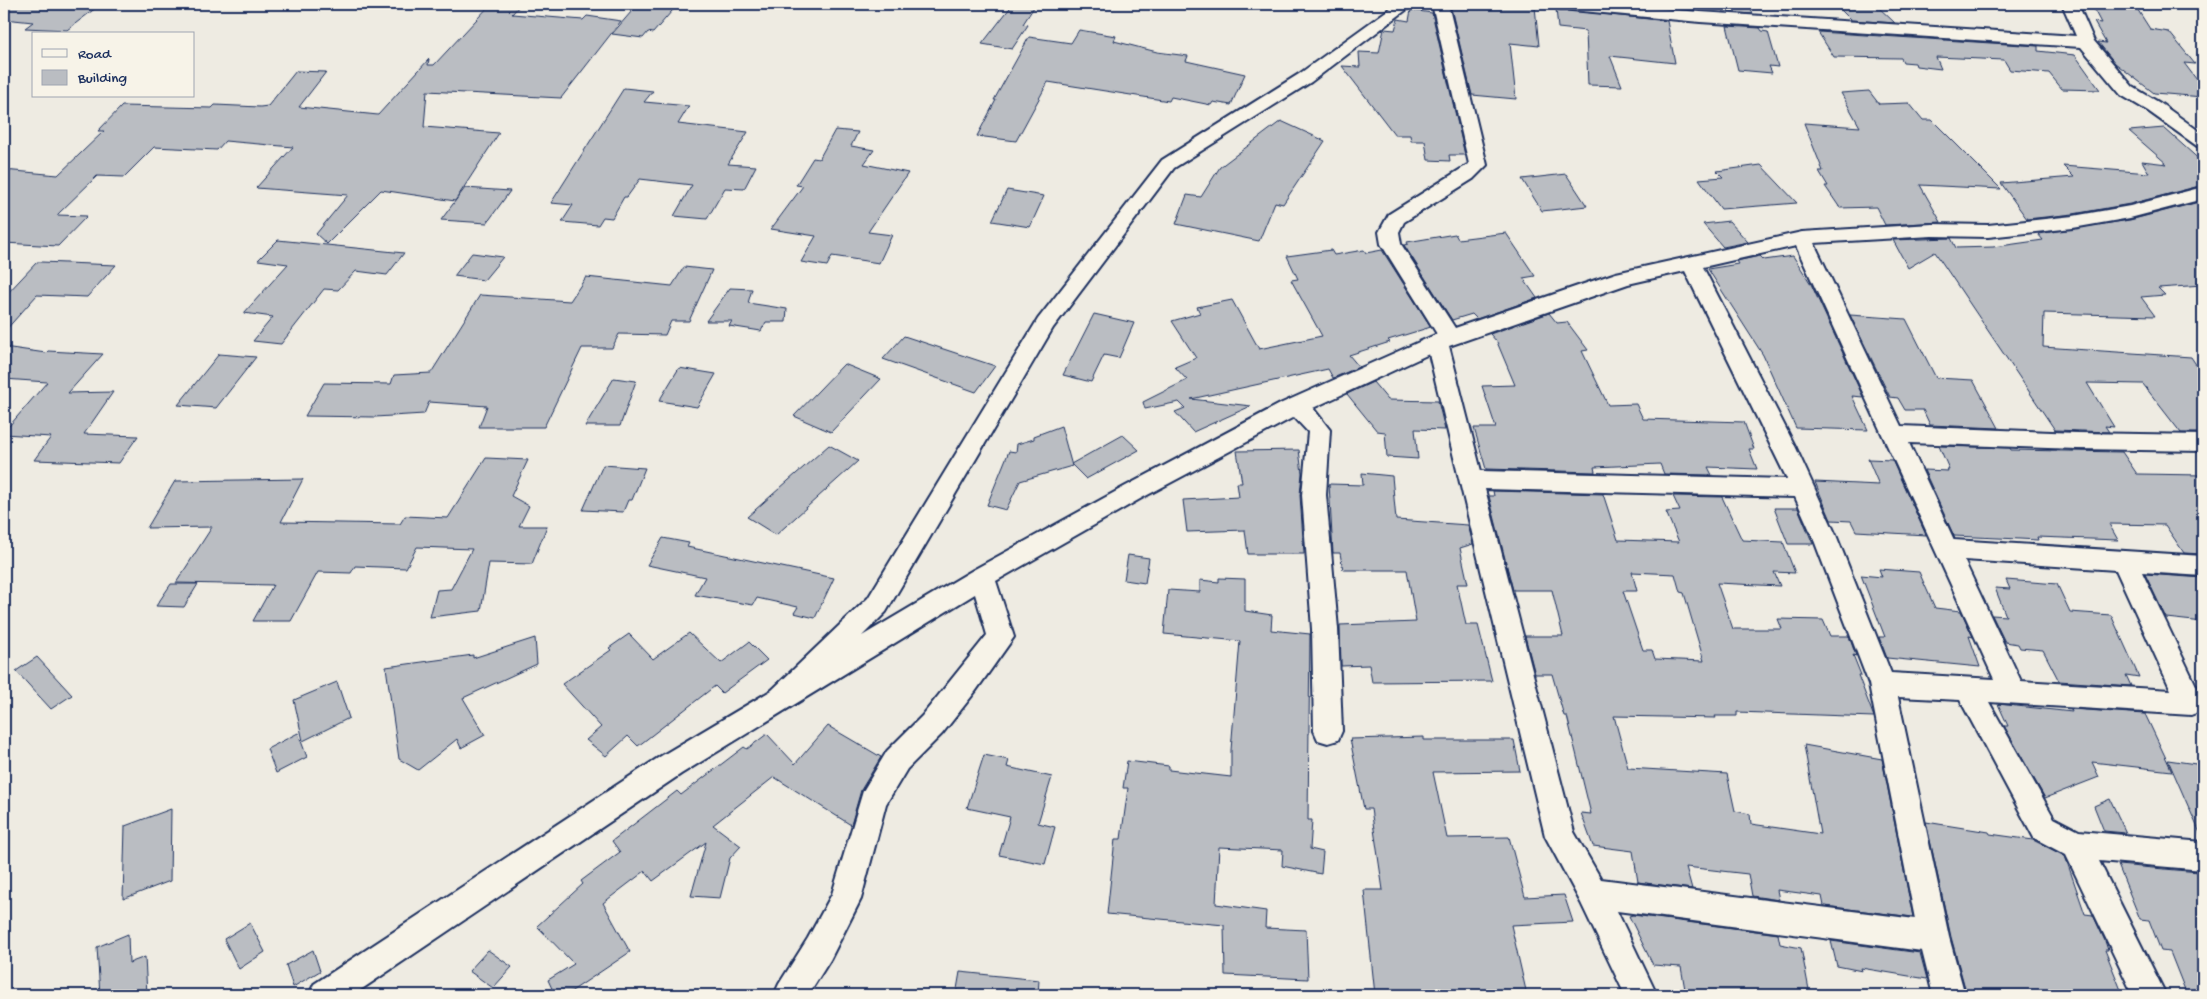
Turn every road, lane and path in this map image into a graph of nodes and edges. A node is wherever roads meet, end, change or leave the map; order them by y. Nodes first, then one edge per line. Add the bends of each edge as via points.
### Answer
1 (1406, 4) edge
2 (1440, 4) edge
3 (1561, 4) edge
4 (2070, 4) edge
5 (2086, 42) junction
6 (2203, 142) edge
7 (2203, 193) edge
8 (1802, 238) junction
9 (1690, 263) junction
10 (1444, 340) junction
11 (1298, 406) junction
12 (1893, 434) junction
13 (2203, 443) edge
14 (1471, 480) junction
15 (1803, 488) junction
16 (1946, 549) junction
17 (2124, 561) junction
18 (2203, 566) edge
19 (982, 577) junction
20 (1882, 684) junction
21 (1968, 689) junction
22 (2012, 692) junction
23 (782, 698) junction
24 (1328, 731) dead end
25 (2076, 845) junction
26 (2203, 856) edge
27 (1592, 893) junction
28 (1934, 937) junction
29 (325, 995) edge
30 (790, 995) edge
31 (1641, 995) edge
32 (1949, 995) edge
33 (2150, 995) edge

1 - 23 street via 1305,78 1168,164 1045,324 877,605
2 - 10 street via 1478,164 1466,176 1396,218 1389,232 1391,244
3 - 5 street via 1700,17
4 - 5 street
5 - 6 street via 2127,91
7 - 8 street via 2130,212 2074,222 1988,231 1932,230
8 - 9 street
8 - 12 street
9 - 10 street via 1623,278
9 - 15 street
10 - 11 street
10 - 14 street
11 - 19 street
11 - 24 street via 1319,430 1314,495
12 - 13 street
12 - 16 street
14 - 15 street
14 - 27 street via 1560,836
15 - 20 street
16 - 17 street
16 - 22 street
17 - 18 street
17 - 22 street via 2191,703
19 - 23 street
19 - 30 street via 1001,637 932,725 898,760 873,800 846,900
20 - 21 street
20 - 28 street
21 - 22 street
21 - 25 street via 2044,828
23 - 29 street via 670,765
25 - 26 street
25 - 33 street
27 - 28 street
27 - 31 street
28 - 32 street

